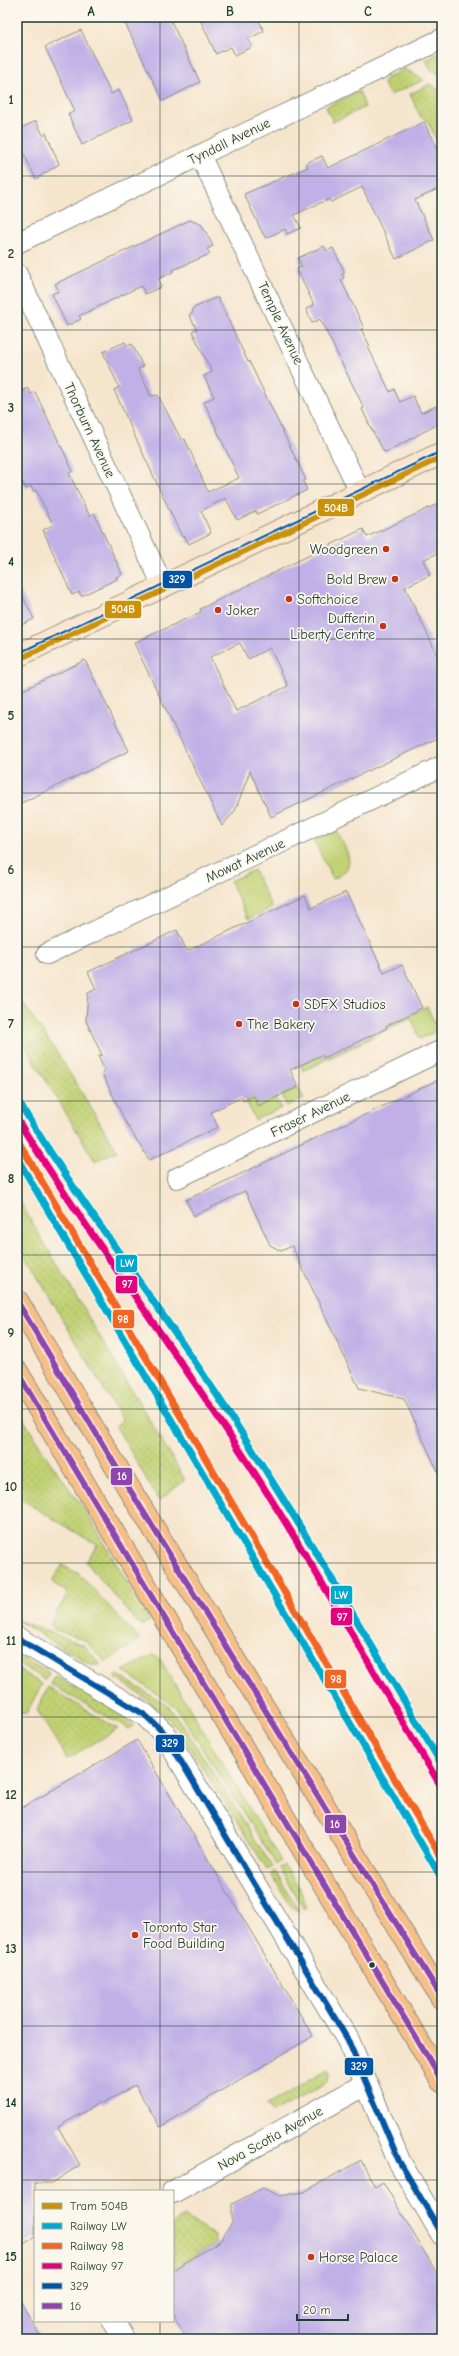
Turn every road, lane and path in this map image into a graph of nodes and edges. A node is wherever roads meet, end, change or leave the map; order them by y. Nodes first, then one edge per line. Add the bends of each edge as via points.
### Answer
1 (442, 39) edge
2 (200, 155) junction
3 (17, 243) edge
4 (17, 274) edge
5 (442, 453) edge
6 (360, 492) junction
7 (163, 586) junction
8 (17, 656) edge
9 (442, 766) edge
10 (47, 954) dead end
11 (442, 1050) edge
12 (177, 1178) dead end
13 (17, 1301) edge
14 (17, 1372) edge
15 (17, 1638) edge
16 (442, 1998) edge
17 (442, 2081) edge
18 (366, 2084) junction
19 (174, 2191) edge
20 (442, 2234) edge
21 (114, 2322) edge
22 (123, 2339) edge

1 - 2 street, Tyndall Avenue
2 - 3 street, Tyndall Avenue
2 - 6 street, Temple Avenue
4 - 7 street, Thorburn Avenue
5 - 6 main road
6 - 7 main road
7 - 8 main road
9 - 10 street, Mowat Avenue
11 - 12 street, Fraser Avenue
13 - 16 highway
14 - 17 highway
15 - 18 street via 145,1715 164,1733 348,2040
18 - 19 street, Nova Scotia Avenue
18 - 20 street via 399,2161
21 - 22 street

